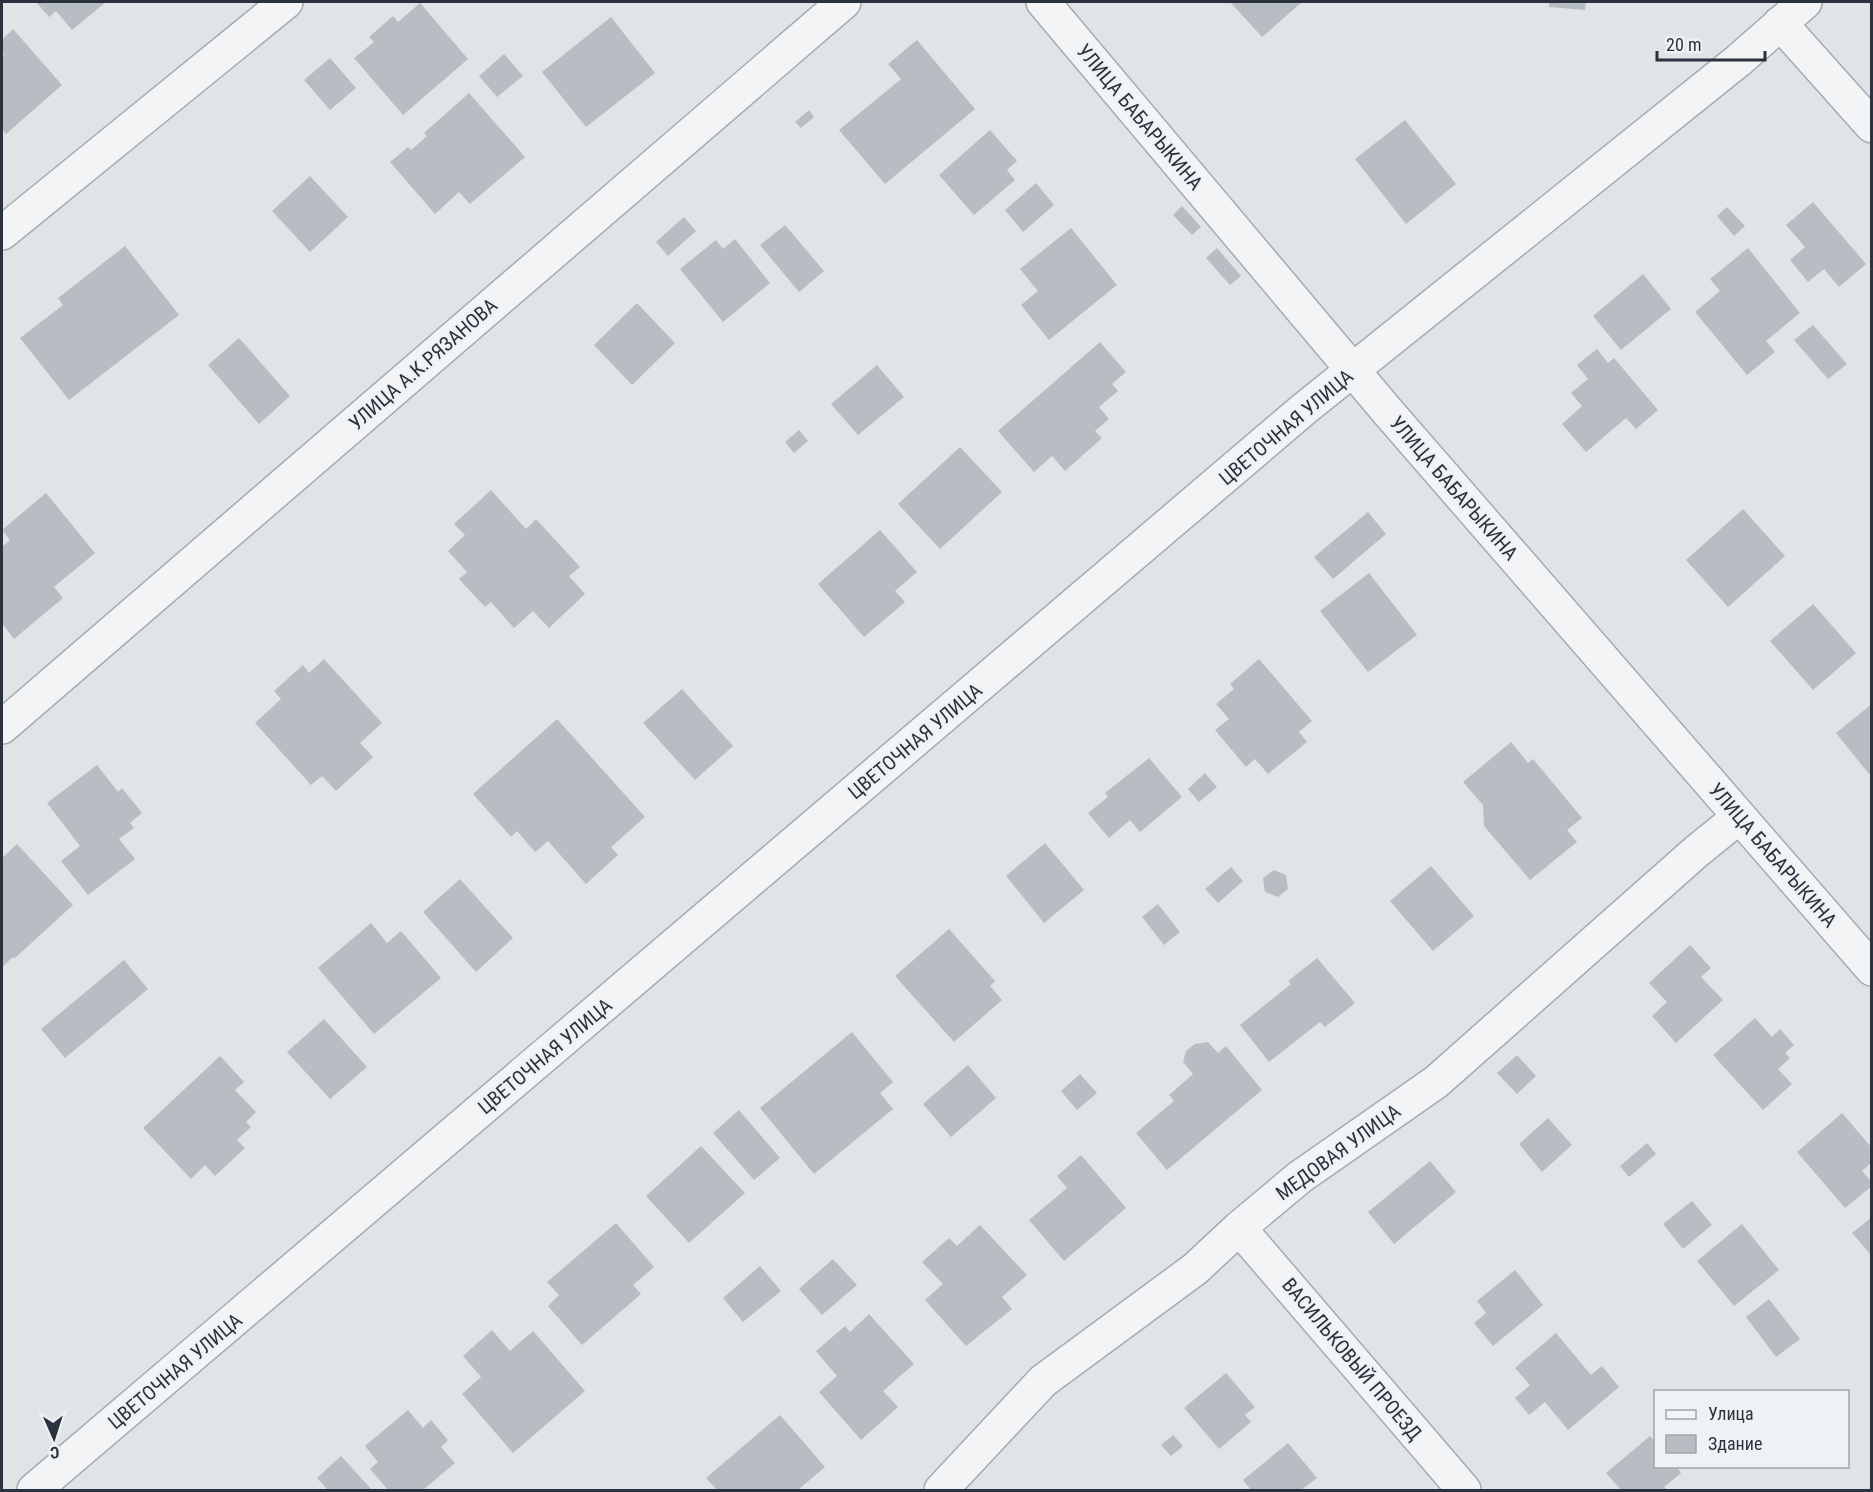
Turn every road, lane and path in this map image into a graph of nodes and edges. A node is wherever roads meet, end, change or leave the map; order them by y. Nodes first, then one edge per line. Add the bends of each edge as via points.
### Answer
1 (286, 2) edge
2 (844, 2) edge
3 (1043, 2) edge
4 (1804, 2) edge
5 (1780, 23) junction
6 (1872, 126) edge
7 (2, 232) edge
8 (1353, 370) junction
9 (2, 727) edge
10 (1739, 817) junction
11 (1872, 969) edge
12 (1239, 1228) junction
13 (34, 1491) edge
14 (941, 1491) edge
15 (1464, 1491) edge

1 - 7 street
2 - 9 street, УЛИЦА А.К.РЯЗАНОВА
3 - 8 street, УЛИЦА БАБАРЫКИНА
4 - 5 street, ЦВЕТОЧНАЯ УЛИЦА
5 - 6 street
5 - 8 street, ЦВЕТОЧНАЯ УЛИЦА
8 - 10 street, УЛИЦА БАБАРЫКИНА
8 - 13 street, ЦВЕТОЧНАЯ УЛИЦА
10 - 11 street, УЛИЦА БАБАРЫКИНА
10 - 12 street, МЕДОВАЯ УЛИЦА via 1436,1082 1300,1177
12 - 14 street, МЕДОВАЯ УЛИЦА via 1195,1269 1043,1381
12 - 15 street, ВАСИЛЬКОВЫЙ ПРОЕЗД

